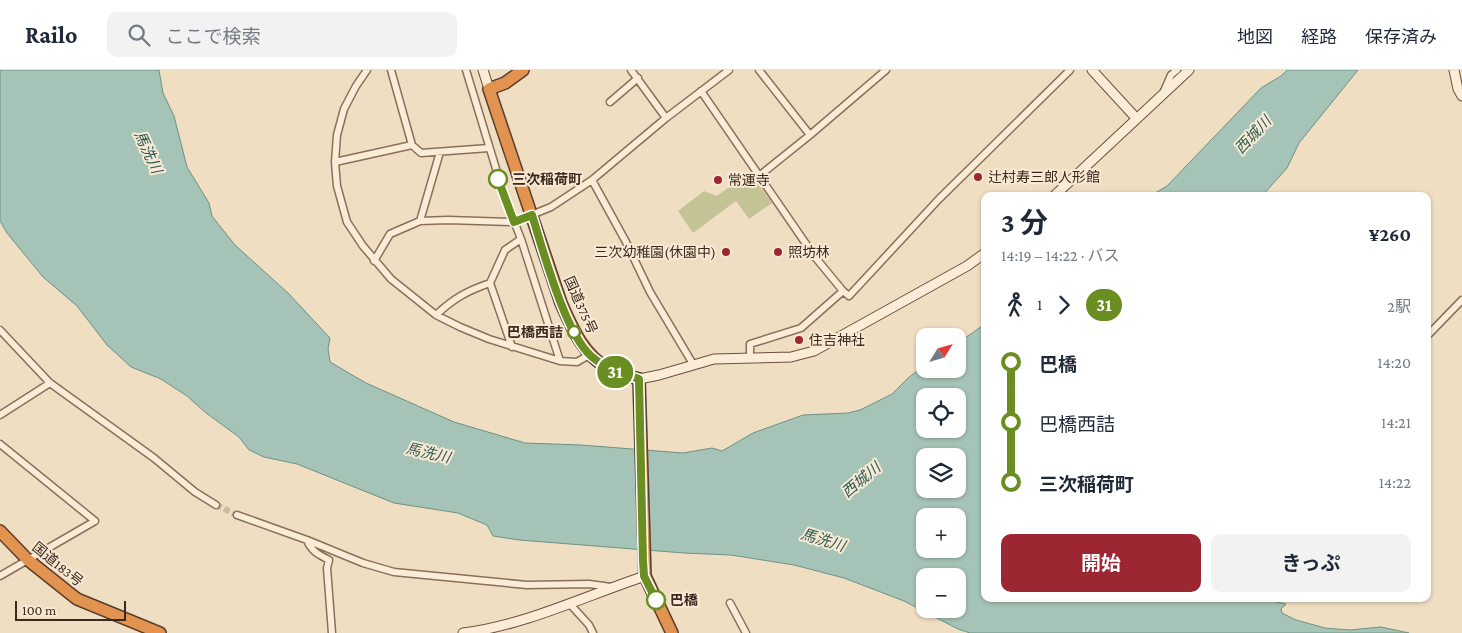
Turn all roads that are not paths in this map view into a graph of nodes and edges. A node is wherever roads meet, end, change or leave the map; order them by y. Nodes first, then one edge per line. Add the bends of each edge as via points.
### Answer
1 (367, 70) edge
2 (392, 70) edge
3 (466, 70) edge
4 (483, 70) edge
5 (523, 70) edge
6 (631, 70) edge
7 (729, 70) edge
8 (759, 70) edge
9 (884, 70) edge
10 (1070, 70) edge
11 (1092, 70) edge
12 (1177, 70) edge
13 (1189, 70) edge
14 (1454, 70) edge
15 (638, 78) junction
16 (489, 89) junction
17 (701, 91) junction
18 (1162, 94) junction
19 (1462, 96) edge
20 (610, 102) dead end
21 (666, 118) junction
22 (1136, 118) junction
23 (810, 135) junction
24 (412, 145) junction
25 (488, 148) junction
26 (440, 152) junction
27 (335, 162) junction
28 (759, 176) junction
29 (592, 180) junction
30 (1058, 192) edge
31 (532, 215) junction
32 (420, 221) junction
33 (514, 222) junction
34 (521, 239) junction
35 (981, 256) edge
36 (374, 260) junction
37 (490, 283) junction
38 (843, 292) junction
39 (1462, 300) edge
40 (436, 315) junction
41 (0, 330) edge
42 (1431, 332) edge
43 (512, 347) junction
44 (589, 355) junction
45 (750, 358) junction
46 (560, 361) junction
47 (693, 364) junction
48 (639, 379) junction
49 (50, 382) junction
50 (0, 415) edge
51 (0, 444) edge
52 (216, 505) tunnel mouth
53 (237, 516) tunnel mouth
54 (0, 531) edge
55 (307, 540) junction
56 (28, 560) junction
57 (0, 576) edge
58 (644, 576) junction
59 (611, 587) junction
60 (730, 603) dead end
61 (570, 604) junction
62 (482, 632) edge
63 (160, 633) edge
64 (332, 633) edge
65 (463, 633) edge
66 (593, 633) edge
67 (672, 633) edge
68 (746, 633) edge

1 - 27 street via 344,109 337,135
2 - 24 street
3 - 25 street
4 - 16 street
5 - 16 highway
6 - 15 street
7 - 17 street
8 - 23 street
9 - 23 street
10 - 38 street via 939,199 849,296
11 - 22 street
12 - 18 street
13 - 18 street
14 - 19 street
15 - 20 street
15 - 21 street
16 - 31 highway, 国道375号
17 - 21 street
17 - 28 street
18 - 22 street
21 - 29 street
22 - 30 street
23 - 28 street
24 - 26 street via 422,153
24 - 27 street
25 - 26 street
25 - 33 street
26 - 32 street
27 - 36 street via 337,186 348,222
28 - 38 street
29 - 31 street via 551,207
29 - 47 street via 650,292
31 - 33 street
31 - 44 highway, 国道375号 via 561,303
32 - 33 street
32 - 36 street via 390,234
33 - 34 street
34 - 37 street via 505,250
34 - 46 street
35 - 45 street via 951,276 814,351 791,357
36 - 40 street via 390,278
37 - 40 street via 469,290
37 - 43 street
38 - 45 street via 801,328 750,344
39 - 42 street
40 - 43 street
41 - 49 street
43 - 46 street
44 - 46 street via 577,362
44 - 48 highway, 国道375号 via 609,370
45 - 47 street via 714,359
47 - 48 street
48 - 58 highway
49 - 50 street
49 - 52 street
51 - 56 street via 95,521
53 - 55 street
54 - 56 highway, 国道183号
55 - 59 street via 394,572 527,585
55 - 64 street via 314,552 330,560 327,568
56 - 57 street
56 - 63 highway, 国道183号 via 77,598
58 - 59 street
58 - 67 highway
59 - 61 street
60 - 68 street
61 - 62 street
61 - 66 street
62 - 65 street

